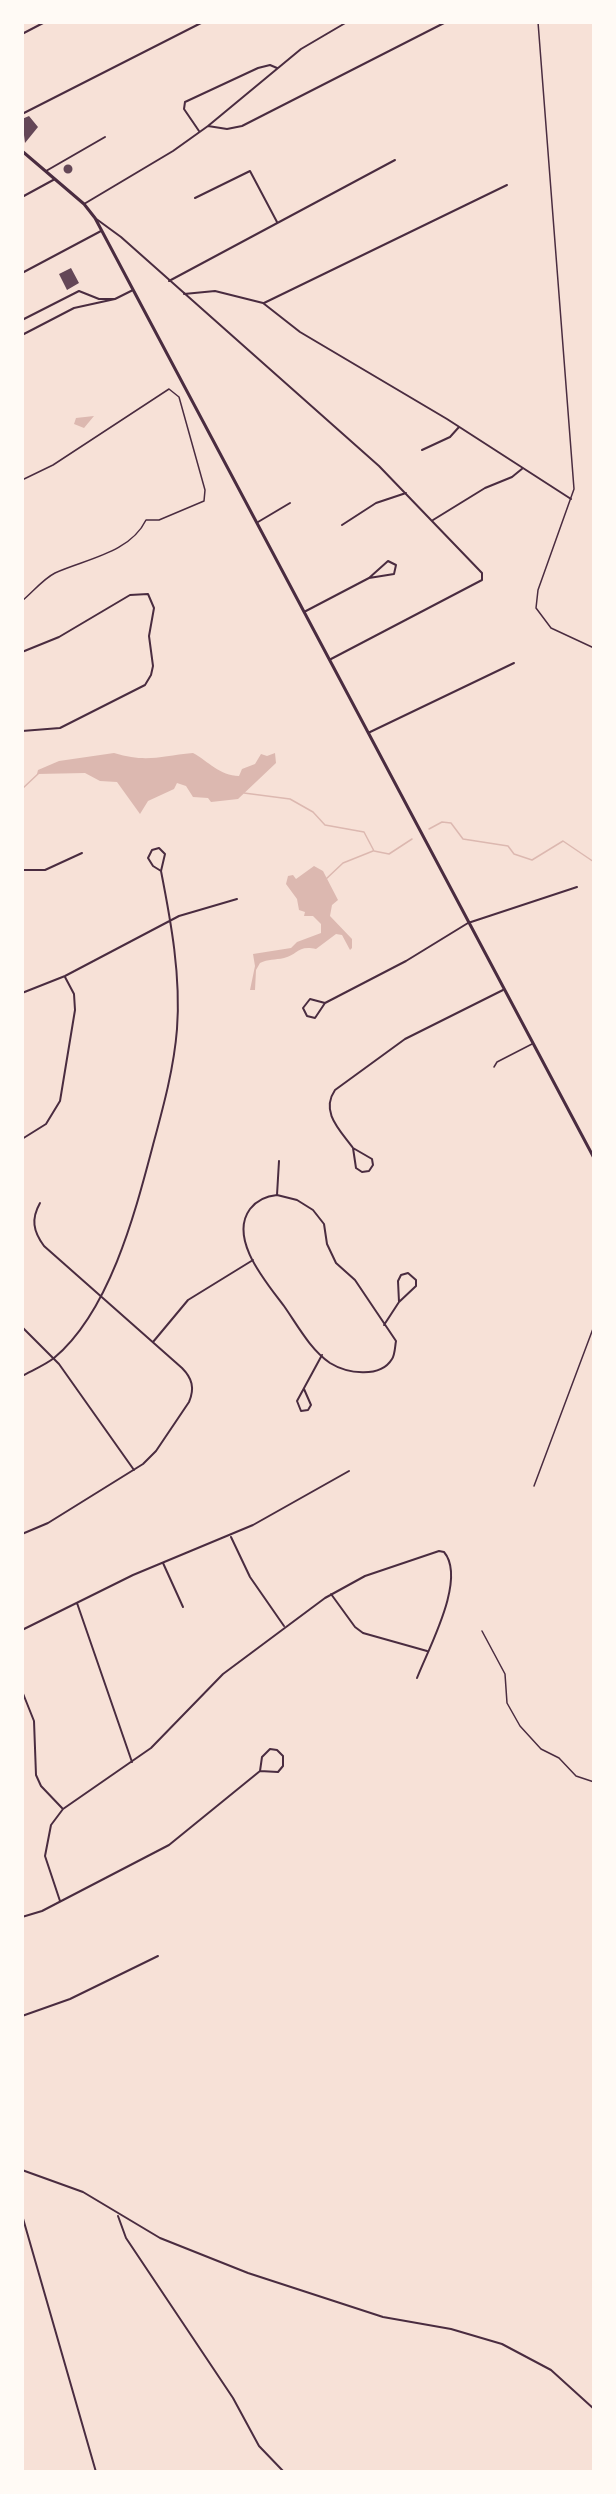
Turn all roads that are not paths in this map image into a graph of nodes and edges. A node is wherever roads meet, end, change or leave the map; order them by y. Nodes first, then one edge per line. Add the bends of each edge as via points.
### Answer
1 (45, 22) edge
2 (203, 22) edge
3 (347, 22) edge
4 (446, 22) edge
5 (538, 22) edge
6 (22, 34) edge
7 (277, 68) junction
8 (22, 114) edge
9 (208, 126) junction
10 (199, 132) junction
11 (105, 137) dead end
12 (22, 151) edge
13 (396, 160) dead end
14 (46, 171) junction
15 (55, 179) junction
16 (507, 185) dead end
17 (22, 197) edge
18 (195, 198) dead end
19 (84, 204) junction
20 (95, 218) junction
21 (277, 222) junction
22 (101, 231) junction
23 (22, 273) edge
24 (169, 281) junction
25 (133, 290) junction
26 (184, 294) junction
27 (115, 299) junction
28 (263, 303) junction
29 (22, 320) edge
30 (22, 335) edge
31 (459, 427) junction
32 (422, 450) dead end
33 (523, 468) junction
34 (405, 493) junction
35 (571, 499) junction
36 (290, 503) dead end
37 (432, 520) junction
38 (258, 522) junction
39 (342, 525) dead end
40 (369, 578) junction
41 (304, 612) junction
42 (594, 648) edge
43 (22, 652) edge
44 (329, 660) junction
45 (514, 663) dead end
46 (22, 730) edge
47 (368, 732) junction
48 (82, 853) dead end
49 (22, 870) edge
50 (161, 871) junction
51 (577, 887) dead end
52 (237, 899) dead end
53 (170, 920) junction
54 (468, 923) junction
55 (65, 976) junction
56 (503, 990) junction
57 (22, 993) edge
58 (325, 1003) junction
59 (532, 1044) junction
60 (494, 1067) dead end
61 (22, 1139) edge
62 (353, 1148) junction
63 (594, 1158) edge
64 (279, 1161) dead end
65 (277, 1195) junction
66 (40, 1203) dead end
67 (253, 1260) junction
68 (101, 1296) junction
69 (399, 1302) junction
70 (384, 1324) junction
71 (22, 1327) edge
72 (153, 1342) junction
73 (322, 1355) junction
74 (54, 1358) junction
75 (22, 1376) edge
76 (304, 1389) junction
77 (134, 1470) junction
78 (349, 1470) dead end
79 (22, 1534) edge
80 (231, 1536) junction
81 (163, 1563) junction
82 (331, 1594) junction
83 (77, 1603) junction
84 (183, 1607) dead end
85 (284, 1626) junction
86 (22, 1630) edge
87 (427, 1651) junction
88 (417, 1678) dead end
89 (22, 1691) edge
90 (132, 1762) junction
91 (260, 1771) junction
92 (63, 1809) junction
93 (60, 1901) junction
94 (22, 1917) edge
95 (158, 1956) dead end
96 (22, 2016) edge
97 (22, 2170) edge
98 (22, 2215) edge
99 (118, 2216) junction
100 (594, 2409) edge
101 (96, 2472) edge
102 (284, 2472) edge

1 - 6 street
2 - 8 street
3 - 7 street
4 - 9 street via 242,126
5 - 35 lane via 573,459
7 - 9 street
7 - 10 street via 258,68 185,102 184,109
9 - 10 street
10 - 19 street
11 - 14 street
12 - 14 main road
13 - 21 street
14 - 15 main road
15 - 17 street
15 - 19 main road
16 - 28 street
18 - 21 street via 250,171
19 - 20 main road
20 - 22 main road
20 - 24 street
21 - 24 street
22 - 23 street
22 - 25 main road
24 - 26 street
25 - 27 street
25 - 38 main road
26 - 28 street via 215,291
26 - 34 street
27 - 29 street via 99,299 79,291
27 - 30 street via 74,308
28 - 31 street via 300,332
31 - 32 street
31 - 33 street
33 - 35 street
33 - 37 street
34 - 37 street
34 - 39 street via 376,503
35 - 42 lane via 538,590 536,608 551,628
36 - 38 street
37 - 44 street via 484,578
38 - 41 main road
40 - 40 street via 394,574 396,565 388,561
40 - 41 street
41 - 44 main road
43 - 46 street via 59,637 125,597 143,593 151,599 154,608 149,636 149,680 138,690 69,724
44 - 47 main road
45 - 47 street
47 - 54 main road
48 - 49 street via 45,870
50 - 50 street via 148,858 155,848 165,854
50 - 53 street
51 - 54 street
52 - 53 street
53 - 55 street
53 - 68 street via 177,980 177,1030 166,1097 125,1243
54 - 56 main road
54 - 58 street
55 - 57 street
55 - 61 street via 74,994 75,1010 60,1101 46,1124
56 - 59 main road
56 - 62 street via 405,1040 335,1090 329,1102 330,1113
58 - 58 street via 315,1018 304,1013 307,1001
59 - 60 lane
59 - 63 main road
62 - 62 street via 356,1168 369,1171 372,1159
64 - 65 street
65 - 67 street via 262,1199 248,1212 244,1231
65 - 70 street via 297,1200 313,1210 324,1224 327,1244 336,1263 355,1280
66 - 68 street via 33,1220 41,1241
67 - 72 street via 188,1300
67 - 73 street via 309,1343
68 - 72 street
68 - 74 street
69 - 69 street via 398,1281 402,1275 412,1275 416,1286
69 - 70 street
70 - 73 street via 396,1341 392,1359 379,1370 351,1372
71 - 74 street
72 - 77 street via 186,1371 192,1392 156,1451
73 - 76 street
74 - 75 street
74 - 77 street
76 - 76 street via 297,1401 301,1411 312,1405
77 - 79 street via 48,1523
78 - 80 street
80 - 81 street
80 - 85 street via 250,1577
81 - 83 street
81 - 84 street
82 - 85 street
82 - 87 street via 363,1633
82 - 87 street via 365,1576 444,1552 451,1566 450,1588
83 - 86 street
83 - 90 street
85 - 90 street via 223,1674 160,1740
87 - 88 street
89 - 92 street via 34,1721 36,1775
90 - 92 street
91 - 91 street via 267,1751 281,1752 281,1770
91 - 93 street via 169,1845
92 - 93 street via 51,1825 45,1856
93 - 94 street
95 - 96 street via 70,1999
97 - 99 street via 83,2192
98 - 101 street
99 - 100 street via 176,2246 248,2273 383,2317 451,2329 502,2344 558,2375
99 - 102 street via 126,2238 233,2398 259,2446

